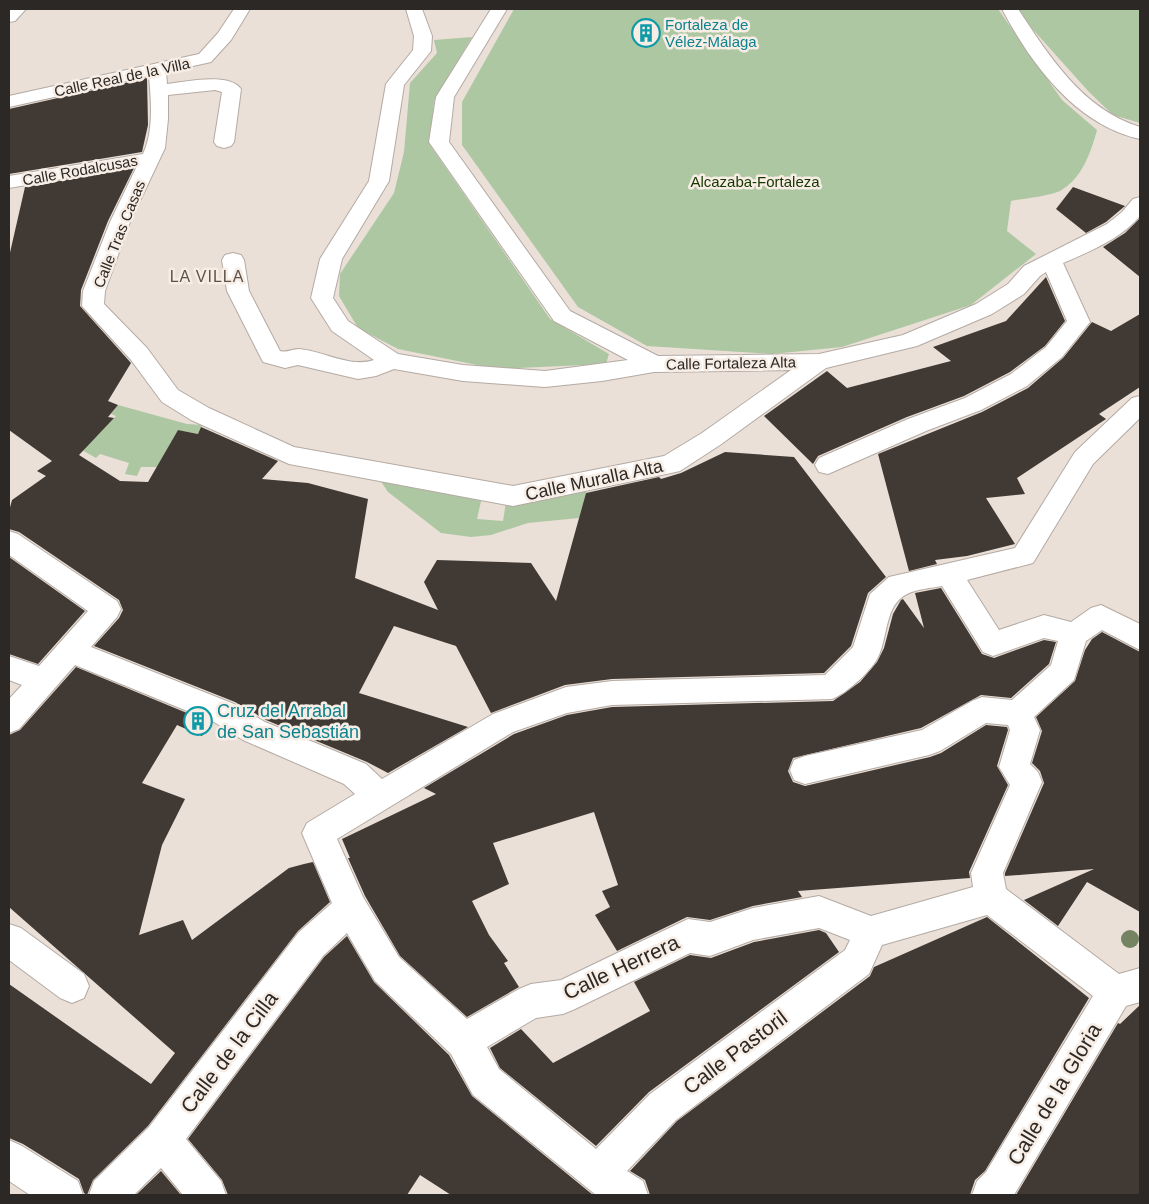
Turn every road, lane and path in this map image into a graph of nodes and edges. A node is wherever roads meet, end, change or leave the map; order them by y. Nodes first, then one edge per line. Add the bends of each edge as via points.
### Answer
1 (18, 9) edge
2 (242, 9) edge
3 (414, 9) edge
4 (499, 9) edge
5 (1010, 9) edge
6 (9, 17) edge
7 (157, 70) junction
8 (160, 90) junction
9 (9, 101) edge
10 (1140, 133) edge
11 (224, 142) dead end
12 (151, 158) junction
13 (9, 182) edge
14 (1140, 203) edge
15 (233, 260) dead end
16 (1050, 260) junction
17 (392, 361) junction
18 (818, 362) junction
19 (654, 364) junction
20 (1140, 404) edge
21 (200, 414) joint
22 (828, 466) dead end
23 (9, 541) edge
24 (949, 575) junction
25 (1074, 634) junction
26 (1140, 638) edge
27 (70, 651) junction
28 (9, 668) edge
29 (44, 680) junction
30 (1018, 713) junction
31 (9, 720) edge
32 (805, 770) dead end
33 (379, 796) junction
34 (991, 898) junction
35 (351, 908) junction
36 (871, 932) junction
37 (9, 940) edge
38 (72, 986) dead end
39 (1128, 988) edge
40 (464, 1041) junction
41 (162, 1140) junction
42 (9, 1159) edge
43 (598, 1174) junction
44 (64, 1195) edge
45 (108, 1195) edge
46 (207, 1195) edge
47 (629, 1195) edge
48 (991, 1195) edge

1 - 6 street
2 - 7 street, Calle Real de la Villa via 225,36 205,58
3 - 17 street via 422,36 422,51 395,84 379,181 331,259 322,298 340,326
4 - 19 street, Calle Fortaleza Alta via 445,97 439,142 562,316
5 - 10 street via 1073,94 1112,123
7 - 8 street, Calle Tras Casas
7 - 9 street, Calle Real de la Villa
8 - 11 street via 216,84 232,89
8 - 12 street, Calle Tras Casas via 158,136
12 - 13 street, Calle Rodalcusas
12 - 21 street, Calle Tras Casas via 120,222 94,291 93,306 139,354 170,396
14 - 16 street, Calle Fortaleza Alta via 1114,228
15 - 17 street via 238,291 272,356 285,360 298,357 358,370 376,368
16 - 18 street, Calle Fortaleza Alta via 1032,270 1016,289 984,309 909,340
16 - 22 street via 1079,322 1054,352 1019,380 973,404 917,425
17 - 19 street via 463,373 545,379
18 - 19 street, Calle Fortaleza Alta
18 - 21 street, Calle Muralla Alta via 671,464 513,496 289,455
20 - 24 street via 1084,458 1024,556
23 - 27 street via 107,609
24 - 25 street via 993,644 1044,626
24 - 33 street via 900,585 880,602 866,653 832,687 612,693 566,700 503,723
25 - 26 street via 1101,616
25 - 30 street via 1064,672
27 - 29 street
27 - 33 street via 224,712 254,731 355,774
28 - 29 street
29 - 31 street
30 - 32 street via 982,710 929,742
30 - 34 street via 1025,730 1014,767 1027,782 987,873
33 - 35 street via 318,833
34 - 36 street
34 - 39 street
35 - 40 street via 388,969
35 - 41 street, Calle de la Cilla via 311,944
36 - 40 street, Calle Herrera via 820,912 753,924 710,939 688,936 563,997 531,1001
36 - 43 street, Calle Pastoril via 857,962 663,1106
37 - 38 street
39 - 48 street, Calle de la Gloria
40 - 43 street via 486,1082
41 - 45 street, Calle de la Cilla
41 - 46 street
42 - 44 street
43 - 47 street

